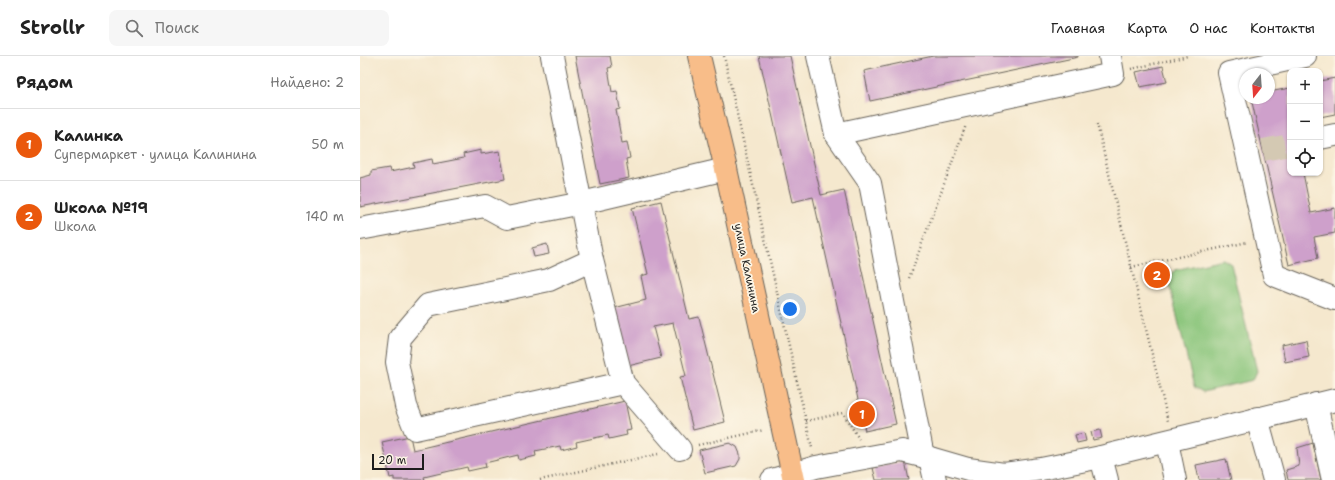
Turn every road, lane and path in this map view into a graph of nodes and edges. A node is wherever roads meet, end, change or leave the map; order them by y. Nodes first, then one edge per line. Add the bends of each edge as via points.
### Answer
1 (552, 56) edge
2 (698, 56) edge
3 (724, 56) edge
4 (818, 56) edge
5 (1188, 56) edge
6 (1305, 56) edge
7 (1112, 65) edge
8 (975, 103) junction
9 (1097, 124) dead end
10 (836, 134) junction
11 (1335, 135) edge
12 (1323, 137) edge
13 (726, 169) junction
14 (582, 203) junction
15 (360, 229) edge
16 (1266, 238) junction
17 (592, 260) junction
18 (1131, 267) junction
19 (906, 285) dead end
20 (1335, 299) edge
21 (622, 383) junction
22 (1325, 402) edge
23 (1257, 418) junction
24 (806, 421) junction
25 (767, 430) dead end
26 (1168, 433) junction
27 (680, 449) junction
28 (813, 453) dead end
29 (870, 457) junction
30 (926, 457) junction
31 (1101, 457) junction
32 (793, 477) edge
33 (540, 480) edge
34 (772, 480) edge
35 (935, 480) edge
36 (1107, 480) edge
37 (1175, 480) edge
38 (1274, 480) edge
39 (1333, 480) edge

1 - 14 street
2 - 13 main road, улица Калинина
3 - 24 path
4 - 10 street
5 - 7 path
6 - 16 street via 1229,73 1254,151
7 - 8 street
8 - 10 street
8 - 19 path
9 - 18 path
10 - 30 street via 870,183
11 - 12 street
13 - 14 street
13 - 32 main road, улица Калинина
14 - 15 street via 507,218 486,206
14 - 17 street
16 - 18 path
16 - 20 street via 1274,275
17 - 21 street
17 - 21 street via 548,280 428,305 400,338 397,362 406,406 415,429
18 - 26 path
21 - 27 street
22 - 23 street
22 - 39 street
23 - 26 street
23 - 38 street
24 - 28 path
24 - 29 path via 843,413
25 - 27 path
26 - 31 street
26 - 37 street
27 - 33 path
29 - 30 street via 902,451
29 - 32 street via 816,467
30 - 31 street via 968,469 1004,474
30 - 35 street
31 - 36 street
32 - 34 street

